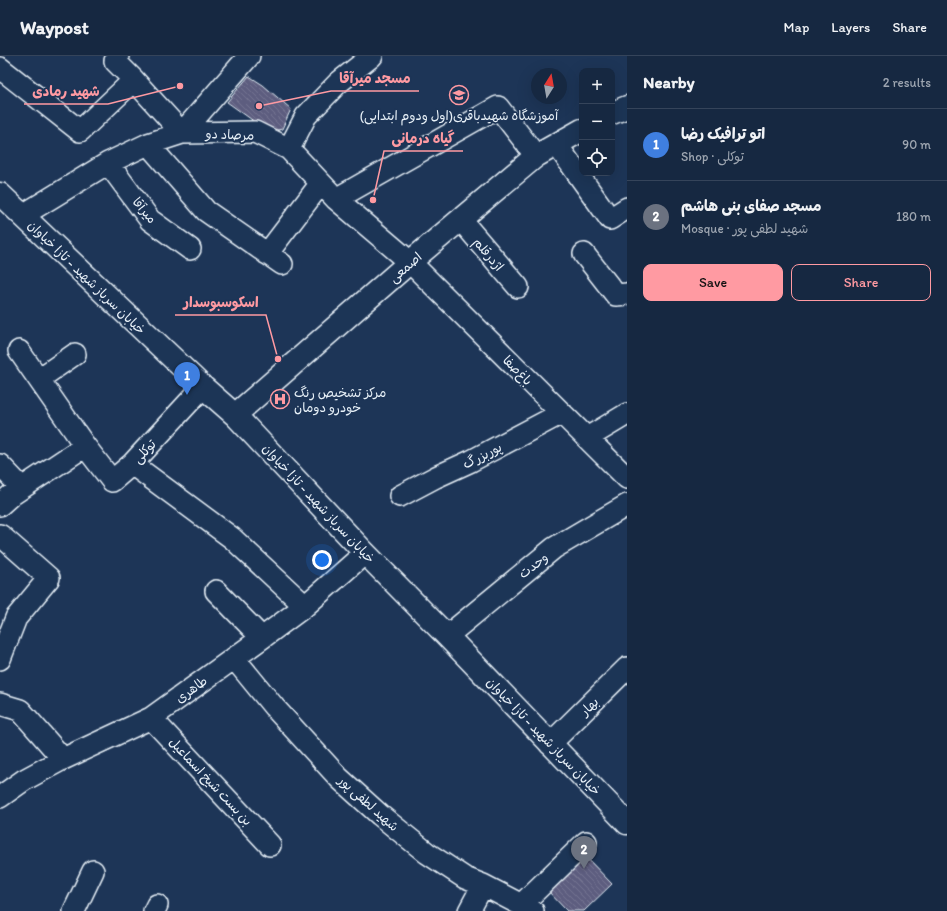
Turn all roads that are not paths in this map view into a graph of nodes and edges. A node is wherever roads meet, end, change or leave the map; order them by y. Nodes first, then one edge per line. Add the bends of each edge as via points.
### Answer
1 (118, 56) edge
2 (249, 56) edge
3 (372, 56) edge
4 (0, 68) edge
5 (134, 80) junction
6 (627, 107) edge
7 (615, 112) edge
8 (182, 132) junction
9 (579, 132) edge
10 (148, 144) junction
11 (557, 145) junction
12 (289, 149) junction
13 (536, 156) junction
14 (108, 163) junction
15 (321, 183) junction
16 (1, 196) edge
17 (336, 199) junction
18 (627, 208) edge
19 (23, 215) junction
20 (461, 220) junction
21 (190, 249) dead end
22 (584, 254) dead end
23 (410, 262) junction
24 (518, 287) dead end
25 (627, 294) edge
26 (18, 350) dead end
27 (75, 354) dead end
28 (39, 379) junction
29 (203, 387) junction
30 (562, 414) junction
31 (627, 414) edge
32 (235, 415) junction
33 (587, 438) junction
34 (85, 446) junction
35 (132, 464) junction
36 (0, 465) edge
37 (627, 478) edge
38 (22, 488) junction
39 (400, 496) dead end
40 (0, 505) edge
41 (627, 505) edge
42 (0, 535) edge
43 (365, 553) junction
44 (216, 591) dead end
45 (304, 606) junction
46 (447, 636) junction
47 (262, 638) junction
48 (234, 658) junction
49 (0, 659) edge
50 (627, 668) edge
51 (0, 704) edge
52 (151, 718) junction
53 (550, 744) junction
54 (63, 759) junction
55 (0, 797) edge
56 (627, 822) edge
57 (586, 842) dead end
58 (270, 845) dead end
59 (93, 872) dead end
60 (483, 885) junction
61 (527, 908) edge
62 (74, 911) edge
63 (469, 911) edge

1 - 5 street via 115,61
2 - 8 street
3 - 12 street via 338,83 306,116
4 - 5 street via 80,131
5 - 8 street
6 - 7 main road
8 - 10 street, مرصاد دو
8 - 12 street, مرصاد دو via 255,132
9 - 11 main road, اصمعی
10 - 14 street, مرصاد دو
10 - 15 street via 206,211 275,259
11 - 13 main road, اصمعی
11 - 18 street via 610,219
12 - 15 street, مرصاد دو
13 - 17 street via 498,107
13 - 20 main road, اصمعی
14 - 19 street, مرصاد دو
14 - 21 street, میرآقا via 150,220
15 - 17 street, مرصاد دو
16 - 19 main road, خیابان سرباز شهید - تازا خیاوان
17 - 23 street, مرصاد دو
19 - 29 main road, خیابان سرباز شهید - تازا خیاوان
20 - 23 main road, اصمعی
20 - 24 street, اژدرقلم
22 - 25 street via 616,295
23 - 30 street, باغ‌صفا
23 - 32 main road, اصمعی
26 - 28 street, توکلی
27 - 28 street
28 - 34 street, توکلی
29 - 32 main road, خیابان سرباز شهید - تازا خیاوان
29 - 35 street, توکلی
30 - 33 street, باغ‌صفا
30 - 39 street, پوربزرگ
31 - 33 street
32 - 43 main road, خیابان سرباز شهید - تازا خیاوان
33 - 37 street, باغ‌صفا
34 - 35 street, توکلی via 112,481
34 - 38 street
35 - 45 street via 232,538
36 - 38 street
38 - 40 street
41 - 46 street, وحدت via 554,548
42 - 49 street via 49,578 16,618
43 - 45 street, طاهری
43 - 46 main road, خیابان سرباز شهید - تازا خیاوان
44 - 47 street
45 - 47 street, طاهری
46 - 53 main road, خیابان سرباز شهید - تازا خیاوان
47 - 48 street, طاهری
48 - 52 street, طاهری
48 - 60 street, شهید لطفی پور via 274,707 339,778 426,853 466,878
50 - 53 street, بهار
51 - 54 street via 20,710
52 - 54 street, طاهری
52 - 58 street, بن بست شیخ اسماعیل
53 - 56 main road, خیابان سرباز شهید - تازا خیاوان
54 - 55 street, طاهری via 24,780
57 - 61 street
59 - 62 street
60 - 61 street, شهید لطفی پور
60 - 63 street

